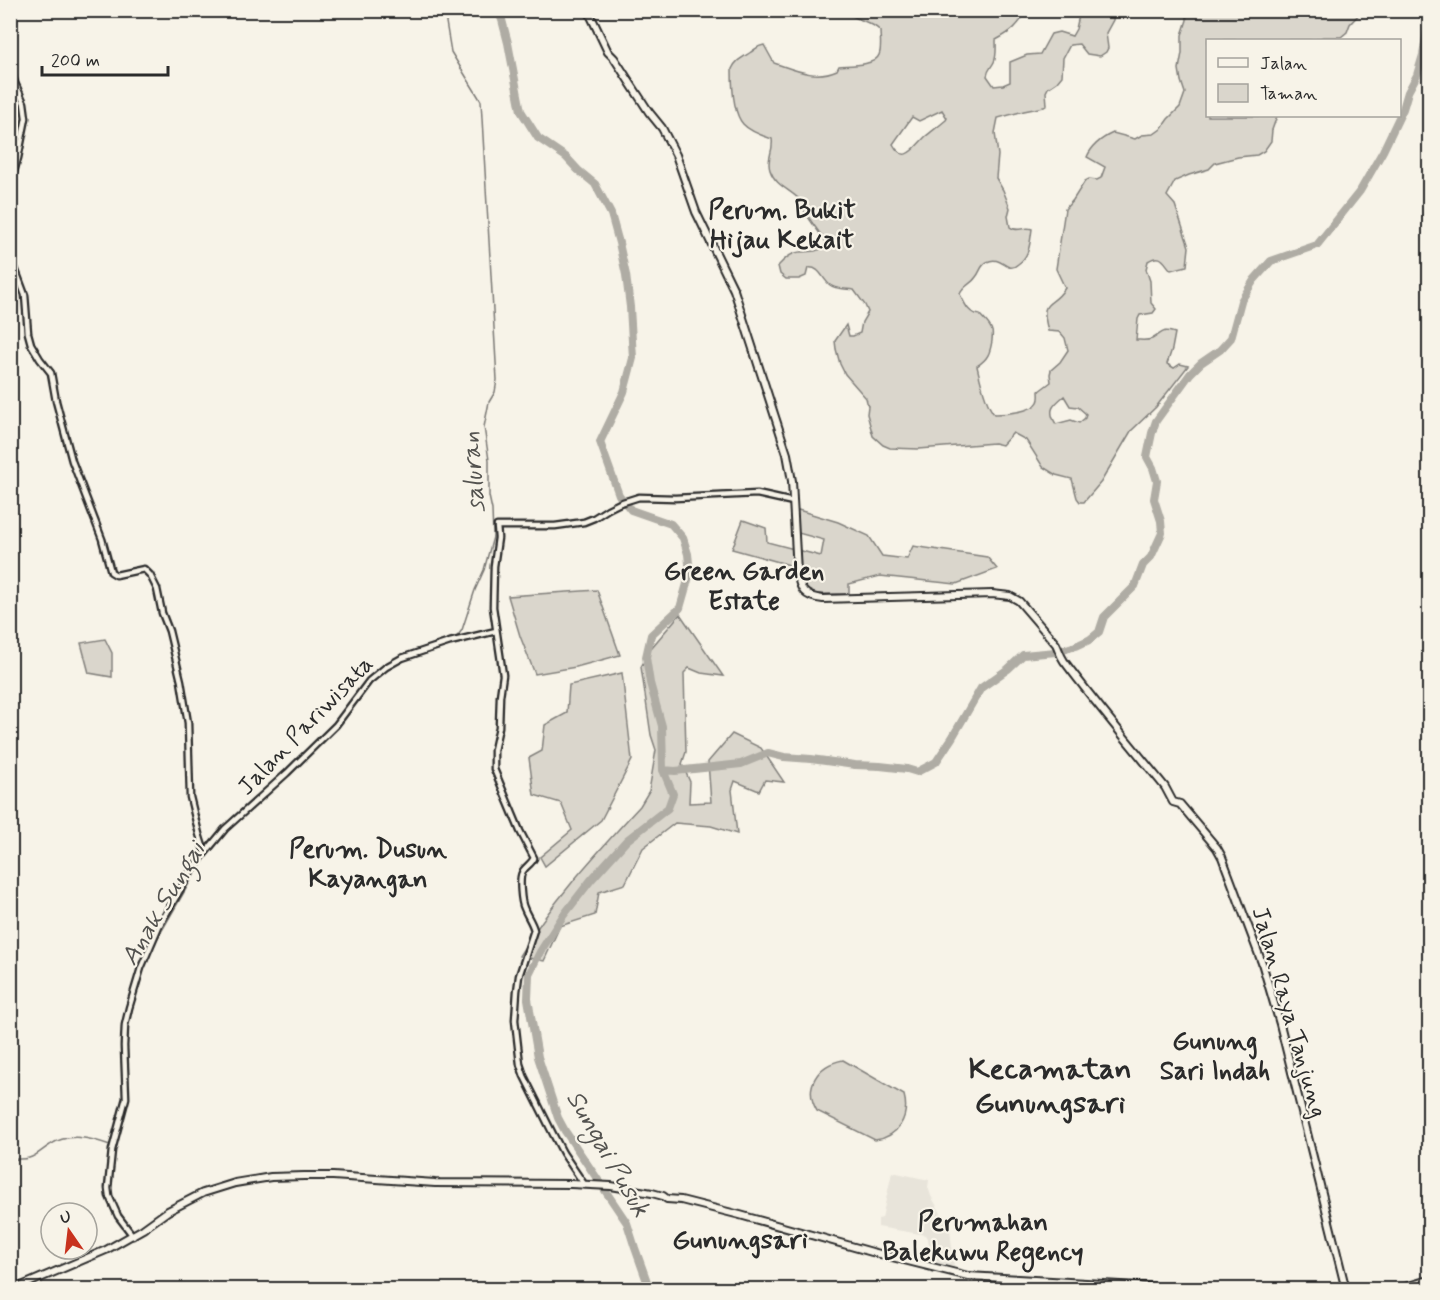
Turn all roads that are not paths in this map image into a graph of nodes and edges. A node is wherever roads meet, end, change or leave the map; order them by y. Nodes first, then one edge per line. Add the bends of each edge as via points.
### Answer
1 (588, 10) edge
2 (10, 68) edge
3 (10, 185) edge
4 (10, 206) edge
5 (10, 216) edge
6 (10, 255) edge
7 (793, 502) junction
8 (496, 631) junction
9 (203, 849) junction
10 (589, 1184) junction
11 (132, 1236) junction
12 (1430, 1279) edge
13 (12, 1290) edge
14 (1206, 1290) edge
15 (1346, 1290) edge
16 (1393, 1290) edge

1 - 7 main road via 608,52 662,128 696,212 734,290 787,454
2 - 3 street via 27,118
4 - 5 street
6 - 9 street via 26,294 29,339 51,374 72,461 111,572 116,575 144,569 157,589 182,681 188,723 190,797
7 - 8 street via 757,494 643,497 570,525 497,526 493,607
7 - 15 main road, Jalan Raya Tanjung via 797,572 807,595 823,599 992,594 1019,601 1173,802 1180,804 1217,848 1258,951 1276,1010
8 - 9 street, Jalan Pariwisata via 454,640 386,667 342,719
8 - 10 street via 503,675 494,769 534,858 520,879 522,904 534,930 517,991 519,1055 524,1076 549,1128 563,1153
9 - 11 street, Jalan Pariwisata via 159,926 140,970 125,1027 126,1104 112,1150 108,1183 109,1197
10 - 11 main road via 271,1177 203,1193 168,1210
10 - 14 main road via 681,1200 968,1276
11 - 13 main road
12 - 16 street

